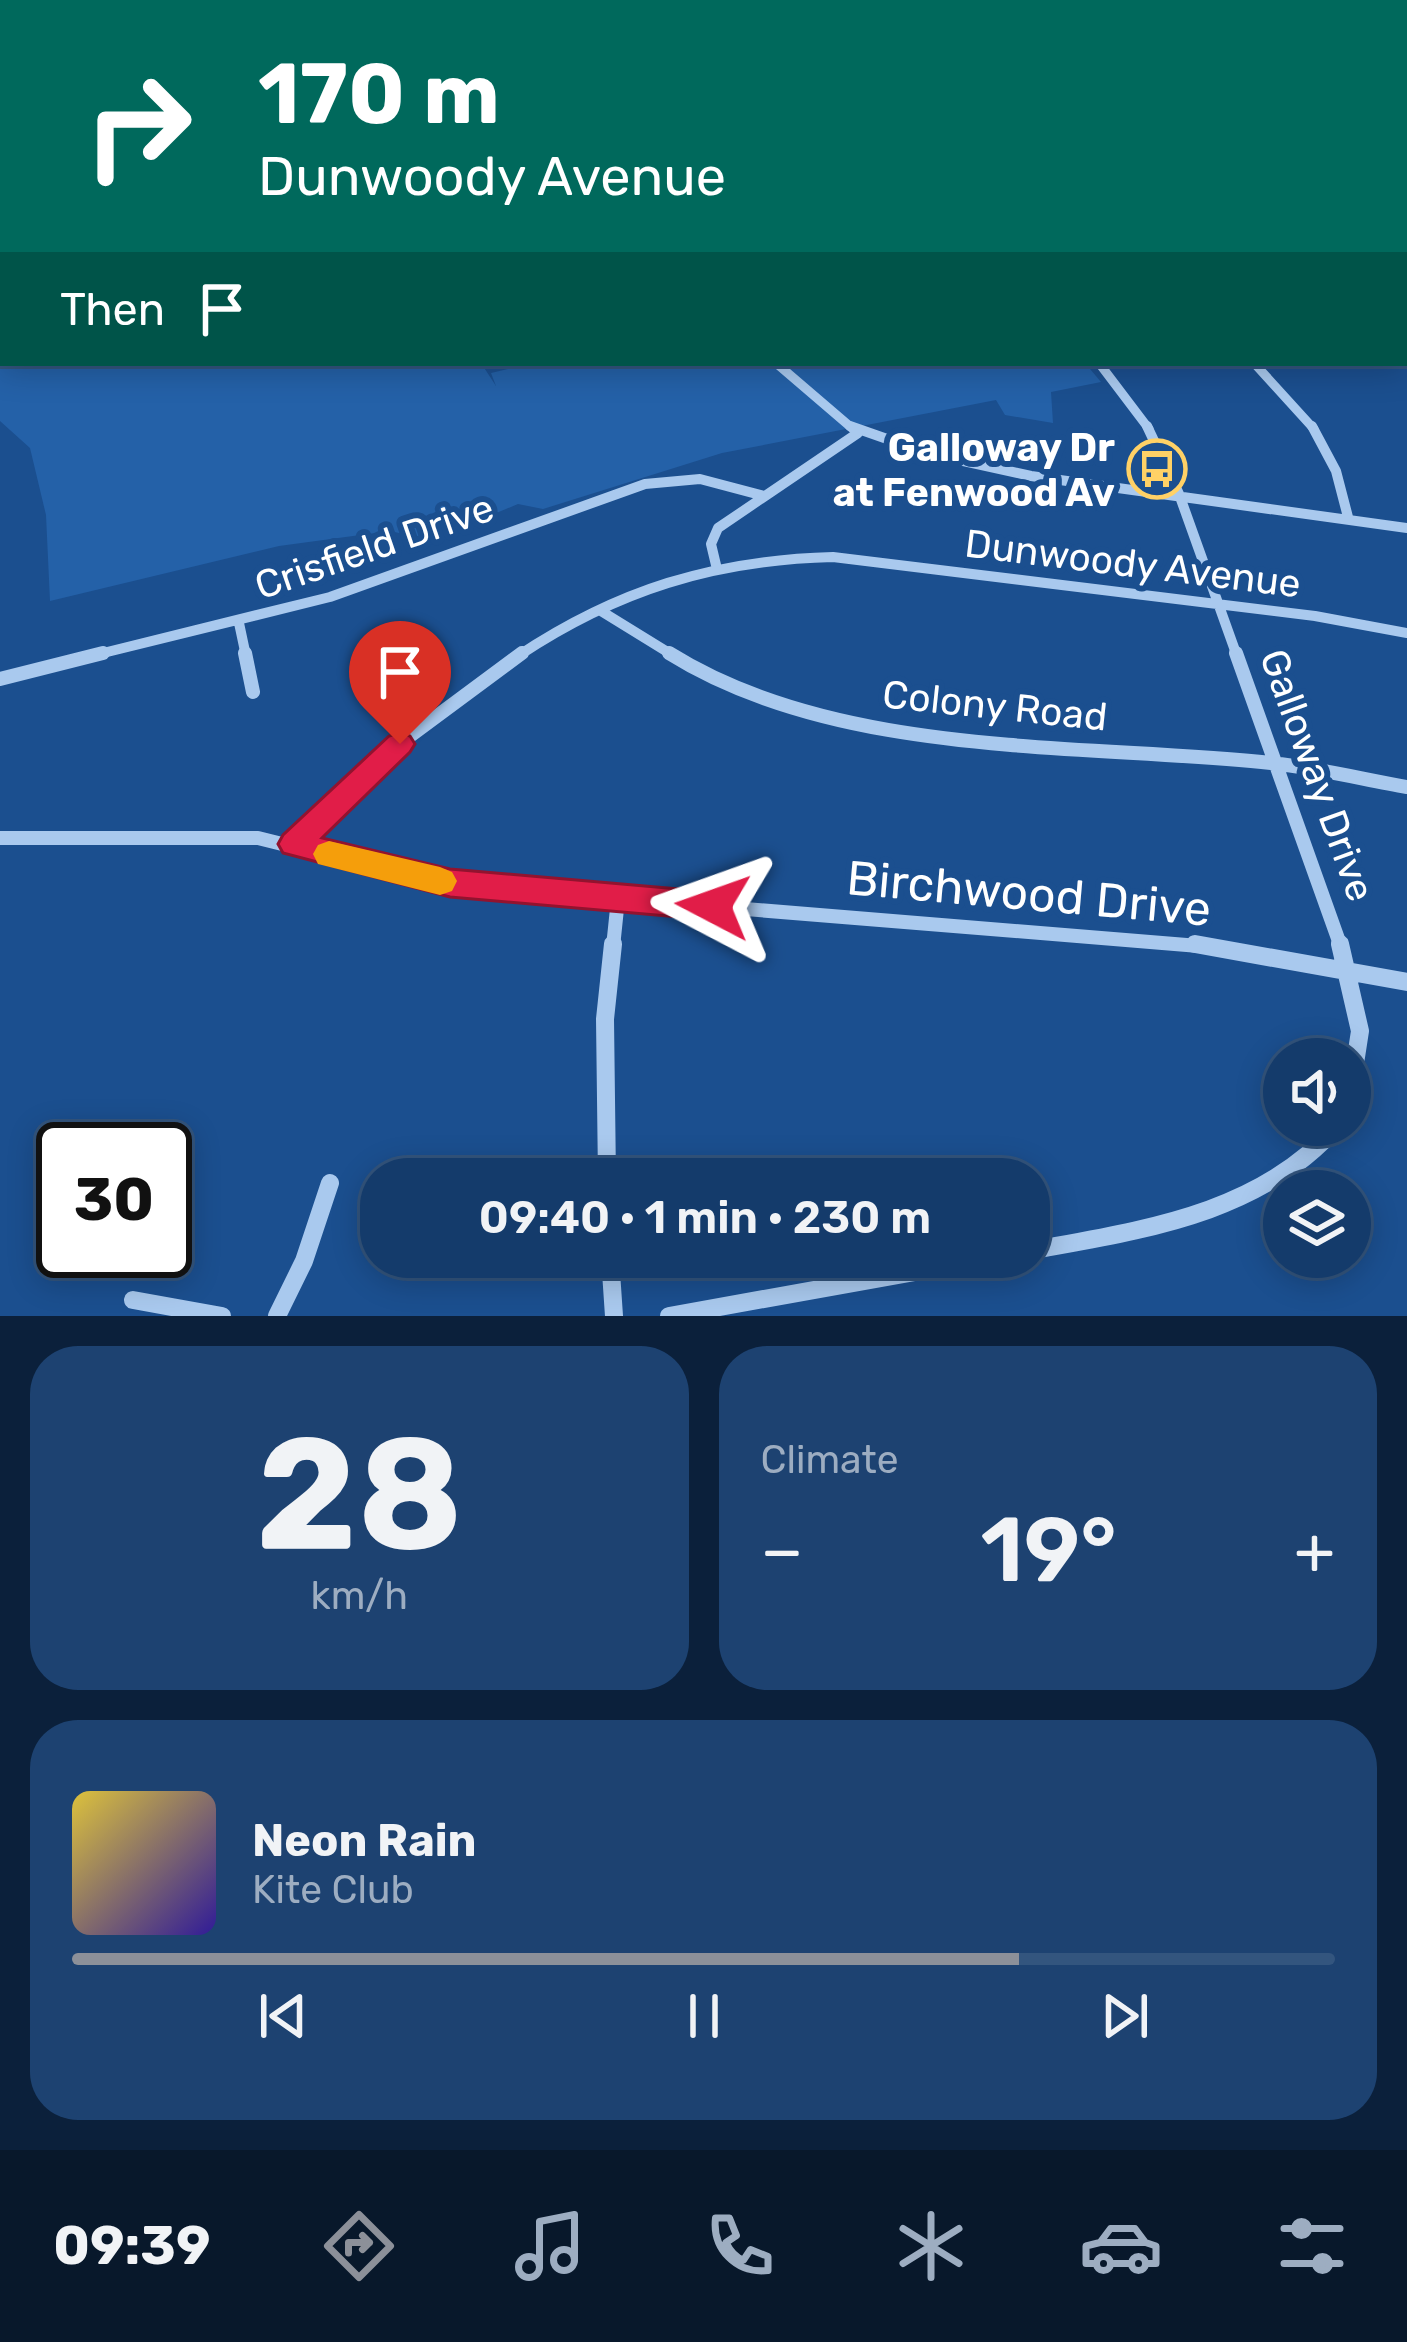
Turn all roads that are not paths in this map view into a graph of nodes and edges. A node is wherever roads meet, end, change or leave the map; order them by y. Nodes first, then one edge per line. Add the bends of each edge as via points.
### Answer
1 (780, 366) edge
2 (1101, 366) edge
3 (1257, 366) edge
4 (858, 433) junction
5 (1179, 494) junction
6 (764, 496) junction
7 (1348, 517) junction
8 (1407, 528) edge
9 (716, 565) junction
10 (1219, 606) junction
11 (601, 611) junction
12 (239, 623) junction
13 (1407, 633) edge
14 (0, 679) edge
15 (253, 692) dead end
16 (1275, 764) junction
17 (1407, 787) edge
18 (0, 838) edge
19 (294, 844) junction
20 (618, 899) junction
21 (1350, 970) junction
22 (1407, 982) edge
23 (1359, 1038) edge
24 (1321, 1146) edge
25 (607, 1158) edge
26 (330, 1183) dead end
27 (1050, 1246) edge
28 (611, 1278) edge
29 (881, 1278) edge
30 (133, 1300) dead end
31 (223, 1316) edge
32 (277, 1316) edge
33 (614, 1316) edge
34 (669, 1316) edge

1 - 4 street
2 - 5 street, Galloway Drive via 1147,425
3 - 7 street via 1322,436
4 - 5 street via 991,469
4 - 6 street
5 - 7 street
5 - 10 street, Galloway Drive
6 - 9 street via 715,531
6 - 12 street, Crisfield Drive via 700,479 645,484 375,583
7 - 8 street
9 - 10 street, Dunwoody Avenue via 812,555
9 - 11 street, Dunwoody Avenue
10 - 13 street, Dunwoody Avenue
10 - 16 street, Galloway Drive
11 - 16 street, Colony Road via 688,667 843,723
11 - 19 street, Dunwoody Avenue via 456,699
12 - 14 street, Crisfield Drive
12 - 15 street
16 - 17 street, Colony Road
16 - 21 street, Galloway Drive
18 - 19 street, Birchwood Drive
19 - 20 street, Birchwood Drive via 450,883
20 - 21 street, Birchwood Drive via 1169,941
20 - 25 street via 604,1041
21 - 22 street, Birchwood Drive
21 - 23 street, Galloway Drive
24 - 27 street via 1251,1196
26 - 32 street
28 - 33 street
29 - 34 street
30 - 31 street

